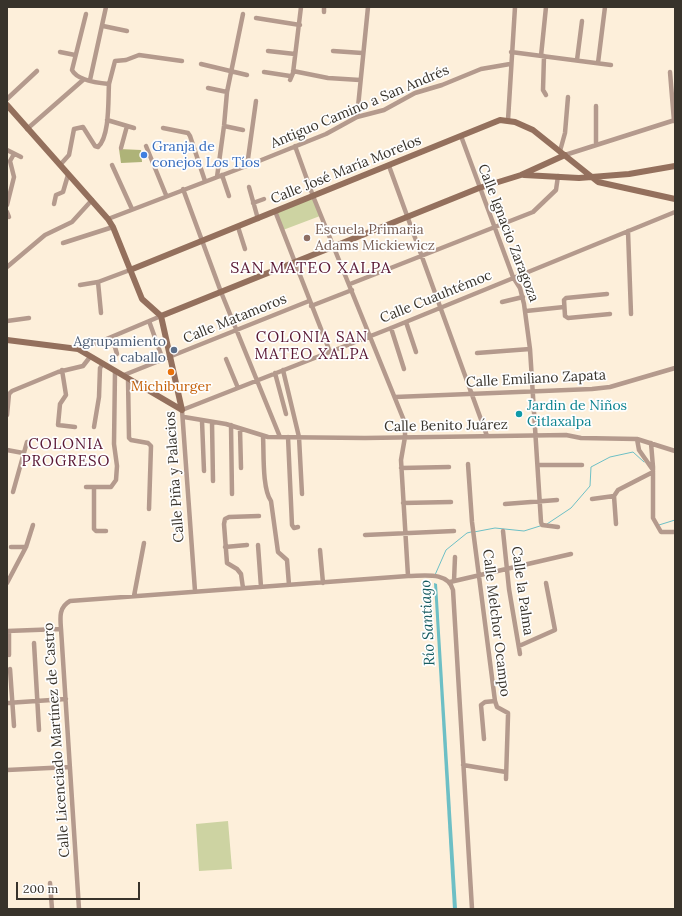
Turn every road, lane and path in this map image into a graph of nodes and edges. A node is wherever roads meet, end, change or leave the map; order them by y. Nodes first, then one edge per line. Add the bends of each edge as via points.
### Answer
1 (106, 7) edge
2 (302, 7) edge
3 (368, 7) edge
4 (515, 7) edge
5 (546, 7) edge
6 (605, 7) edge
7 (86, 14) dead end
8 (244, 14) dead end
9 (256, 18) dead end
10 (582, 21) dead end
11 (300, 25) junction
12 (103, 26) junction
13 (127, 31) dead end
14 (268, 51) dead end
15 (333, 51) dead end
16 (60, 52) dead end
17 (511, 52) junction
18 (295, 54) junction
19 (362, 54) junction
20 (74, 55) junction
21 (543, 56) junction
22 (577, 60) junction
23 (182, 61) dead end
24 (598, 63) junction
25 (201, 64) dead end
26 (510, 64) junction
27 (611, 65) dead end
28 (37, 71) dead end
29 (231, 71) junction
30 (264, 72) dead end
31 (670, 72) dead end
32 (247, 75) dead end
33 (291, 76) junction
34 (83, 80) junction
35 (90, 80) junction
36 (360, 80) junction
37 (108, 84) junction
38 (208, 88) dead end
39 (227, 92) junction
40 (546, 95) dead end
41 (568, 97) dead end
42 (7, 98) edge
43 (256, 101) dead end
44 (7, 105) edge
45 (596, 106) dead end
46 (357, 117) junction
47 (107, 120) junction
48 (508, 120) junction
49 (674, 120) edge
50 (127, 126) junction
51 (224, 126) junction
52 (134, 128) dead end
53 (163, 128) dead end
54 (27, 129) junction
55 (242, 130) dead end
56 (461, 136) junction
57 (596, 144) junction
58 (146, 146) dead end
59 (295, 146) junction
60 (121, 148) dead end
61 (7, 150) edge
62 (562, 153) junction
63 (14, 154) junction
64 (21, 157) dead end
65 (9, 159) edge
66 (60, 165) junction
67 (112, 165) dead end
68 (247, 166) junction
69 (389, 166) junction
70 (675, 166) edge
71 (68, 175) junction
72 (222, 175) junction
73 (521, 175) junction
74 (558, 176) junction
75 (216, 177) junction
76 (591, 177) junction
77 (205, 181) junction
78 (249, 187) dead end
79 (479, 188) junction
80 (184, 189) junction
81 (166, 195) junction
82 (229, 196) dead end
83 (313, 196) junction
84 (264, 199) dead end
85 (675, 199) edge
86 (92, 200) junction
87 (253, 203) junction
88 (54, 204) dead end
89 (7, 205) edge
90 (132, 209) junction
91 (275, 211) junction
92 (675, 212) edge
93 (407, 217) junction
94 (108, 218) junction
95 (258, 219) junction
96 (494, 226) junction
97 (113, 227) junction
98 (238, 227) junction
99 (628, 231) junction
100 (201, 241) junction
101 (63, 243) dead end
102 (334, 246) junction
103 (244, 249) dead end
104 (421, 255) junction
105 (294, 262) junction
106 (7, 267) edge
107 (130, 270) junction
108 (513, 277) junction
109 (98, 282) junction
110 (350, 284) junction
111 (80, 285) dead end
112 (352, 290) junction
113 (221, 292) junction
114 (607, 294) dead end
115 (523, 297) junction
116 (309, 300) junction
117 (502, 302) dead end
118 (311, 306) junction
119 (564, 307) junction
120 (439, 308) junction
121 (526, 310) junction
122 (101, 312) dead end
123 (610, 314) dead end
124 (632, 314) dead end
125 (161, 316) junction
126 (29, 318) dead end
127 (7, 321) edge
128 (149, 321) junction
129 (406, 322) junction
130 (391, 328) junction
131 (236, 330) junction
132 (112, 336) junction
133 (370, 336) junction
134 (7, 340) edge
135 (78, 349) junction
136 (530, 349) junction
137 (330, 352) junction
138 (416, 352) dead end
139 (477, 353) dead end
140 (117, 354) dead end
141 (90, 357) junction
142 (170, 358) junction
143 (226, 359) dead end
144 (163, 360) junction
145 (103, 364) junction
146 (675, 368) edge
147 (404, 369) dead end
148 (62, 370) junction
149 (283, 370) junction
150 (115, 371) junction
151 (275, 373) junction
152 (126, 376) junction
153 (257, 381) junction
154 (238, 388) junction
155 (534, 392) junction
156 (471, 393) junction
157 (395, 396) junction
158 (8, 403) edge
159 (182, 410) junction
160 (286, 414) dead end
161 (7, 415) edge
162 (184, 417) junction
163 (202, 421) junction
164 (212, 422) junction
165 (231, 425) junction
166 (75, 427) dead end
167 (94, 427) dead end
168 (240, 429) junction
169 (537, 435) junction
170 (263, 436) junction
171 (487, 436) junction
172 (280, 437) junction
173 (288, 437) junction
174 (299, 437) junction
175 (405, 437) junction
176 (637, 439) junction
177 (27, 442) dead end
178 (651, 443) junction
179 (7, 450) edge
180 (675, 451) edge
181 (23, 453) junction
182 (468, 464) dead end
183 (539, 465) junction
184 (582, 465) dead end
185 (449, 467) dead end
186 (241, 468) dead end
187 (401, 468) junction
188 (204, 471) dead end
189 (651, 474) junction
190 (213, 481) dead end
191 (86, 487) dead end
192 (94, 487) junction
193 (13, 492) dead end
194 (232, 494) dead end
195 (302, 494) dead end
196 (614, 496) junction
197 (557, 500) dead end
198 (592, 500) dead end
199 (540, 501) junction
200 (451, 502) dead end
201 (403, 503) junction
202 (505, 504) dead end
203 (149, 509) dead end
204 (259, 516) dead end
205 (616, 524) dead end
206 (33, 525) dead end
207 (298, 527) dead end
208 (558, 527) dead end
209 (106, 531) dead end
210 (454, 531) dead end
211 (503, 531) dead end
212 (675, 532) edge
213 (404, 534) junction
214 (365, 535) dead end
215 (144, 543) dead end
216 (247, 545) dead end
217 (258, 545) dead end
218 (11, 547) dead end
219 (26, 547) junction
220 (224, 547) junction
221 (320, 550) dead end
222 (571, 554) dead end
223 (455, 557) dead end
224 (508, 569) junction
225 (408, 576) junction
226 (479, 576) junction
227 (452, 581) junction
228 (7, 583) edge
229 (323, 583) junction
230 (546, 583) dead end
231 (289, 585) junction
232 (261, 587) junction
233 (243, 588) junction
234 (195, 591) junction
235 (134, 596) junction
236 (61, 629) junction
237 (8, 631) edge
238 (34, 643) dead end
239 (519, 646) junction
240 (520, 654) dead end
241 (9, 655) dead end
242 (10, 669) dead end
243 (66, 699) junction
244 (37, 701) junction
245 (495, 701) junction
246 (14, 702) junction
247 (7, 703) edge
248 (14, 726) dead end
249 (39, 730) dead end
250 (484, 739) dead end
251 (463, 765) junction
252 (70, 767) junction
253 (7, 770) edge
254 (506, 772) junction
255 (506, 779) dead end
256 (50, 884) dead end
257 (52, 909) edge
258 (79, 909) edge
259 (472, 909) edge

1 - 12 street
2 - 11 street
3 - 19 street
4 - 17 street
5 - 21 street
6 - 24 street
7 - 20 street
8 - 29 street
9 - 11 street
10 - 22 street
11 - 18 street
12 - 13 street
12 - 35 street
14 - 18 street
15 - 19 street
16 - 20 street
17 - 21 street
17 - 26 street
18 - 33 street
19 - 36 street
20 - 34 street via 73,72
21 - 22 street
21 - 40 street via 543,90
22 - 24 street
23 - 37 street via 139,55 115,61
24 - 27 street
25 - 29 street
26 - 46 street, Antiguo Camino a San Andrés via 471,72 414,94 384,110
26 - 48 street
28 - 42 street
29 - 32 street
29 - 39 street
30 - 33 street
31 - 49 street
33 - 36 street
34 - 35 street
34 - 54 street
35 - 37 street
36 - 46 street
37 - 47 street
38 - 39 street
39 - 51 street
41 - 62 street
43 - 68 street
44 - 54 main road
45 - 57 street
46 - 59 street, Antiguo Camino a San Andrés
47 - 50 street
47 - 66 street via 98,147 83,127 74,129 69,155
48 - 56 main road, Calle José María Morelos via 492,122
48 - 62 main road via 533,130
49 - 57 street
50 - 52 street
50 - 60 street
51 - 55 street
51 - 75 street
53 - 77 street via 188,133
54 - 66 main road
56 - 69 main road, Calle José María Morelos
56 - 79 street, Calle Ignacio Zaragoza
57 - 62 street
58 - 81 street
59 - 68 street, Antiguo Camino a San Andrés
59 - 83 street
61 - 63 street
62 - 73 main road
62 - 76 main road
63 - 64 street
63 - 65 street
65 - 89 street via 14,177
66 - 71 main road
67 - 90 street
68 - 72 street, Antiguo Camino a San Andrés
69 - 83 main road, Calle José María Morelos
69 - 93 street
70 - 76 main road via 642,173
71 - 86 main road
71 - 88 street via 63,192 56,195
72 - 75 street, Antiguo Camino a San Andrés
72 - 82 street
73 - 74 main road
73 - 79 main road
74 - 76 main road
74 - 96 street via 556,190 537,209
75 - 77 street, Antiguo Camino a San Andrés
76 - 85 main road via 605,184
77 - 80 street, Antiguo Camino a San Andrés
78 - 87 street
79 - 93 main road
79 - 96 street, Calle Ignacio Zaragoza
80 - 81 street, Antiguo Camino a San Andrés
80 - 100 street
81 - 90 street, Antiguo Camino a San Andrés
83 - 91 main road, Calle José María Morelos
83 - 102 street
84 - 87 street
86 - 94 main road
86 - 106 street via 72,222 46,235
87 - 95 street
90 - 94 street, Antiguo Camino a San Andrés
91 - 95 main road, Calle José María Morelos
91 - 105 street
92 - 99 street, Calle Cuauhtémoc
93 - 102 main road
93 - 104 street
94 - 97 main road
95 - 98 main road, Calle José María Morelos
96 - 104 street
96 - 108 street, Calle Ignacio Zaragoza
97 - 101 street
97 - 107 main road
98 - 100 main road, Calle José María Morelos
98 - 103 street
99 - 108 street, Calle Cuauhtémoc
99 - 124 street
100 - 107 main road, Calle José María Morelos
100 - 113 street
102 - 105 main road
102 - 110 street
104 - 110 street
104 - 120 street
105 - 113 main road
105 - 116 street
107 - 109 street
107 - 125 main road via 142,299
108 - 115 street, Calle Ignacio Zaragoza
108 - 120 street, Calle Cuauhtémoc
109 - 111 street
109 - 122 street
110 - 112 street
112 - 118 street
112 - 133 street
113 - 125 main road
113 - 131 street
114 - 119 street via 566,298
115 - 117 street
115 - 121 street, Calle Ignacio Zaragoza
116 - 118 street
116 - 131 street, Calle Matamoros
118 - 137 street
119 - 121 street
119 - 123 street via 566,318
120 - 129 street, Calle Cuauhtémoc
120 - 156 street
121 - 136 street, Calle Ignacio Zaragoza
125 - 128 street
125 - 142 main road, Calle Piña y Palacios
126 - 127 street
128 - 132 street
128 - 144 street
129 - 130 street, Calle Cuauhtémoc
129 - 138 street
130 - 133 street, Calle Cuauhtémoc
130 - 147 street
131 - 142 street, Calle Matamoros
131 - 153 street
132 - 135 street
132 - 140 street
133 - 137 street, Calle Cuauhtémoc
133 - 157 street
134 - 135 main road
135 - 141 main road
136 - 139 street
136 - 155 street, Calle Ignacio Zaragoza
137 - 149 street, Calle Cuauhtémoc
141 - 145 main road
141 - 148 street via 82,366
142 - 144 street, Calle Matamoros
142 - 159 main road, Calle Piña y Palacios
143 - 154 street
144 - 152 street, Calle Matamoros
145 - 150 main road
145 - 167 street via 100,368
146 - 155 street, Calle Emiliano Zapata via 610,387
148 - 158 street via 12,391
148 - 166 street via 66,395 60,404 58,425
149 - 151 street, Calle Cuauhtémoc
149 - 174 street
150 - 152 main road
150 - 192 street via 116,480 111,487
151 - 153 street, Calle Cuauhtémoc
151 - 160 street
152 - 159 main road
152 - 203 street via 129,438 151,446
153 - 154 street, Calle Cuauhtémoc
153 - 172 street
154 - 159 street, Calle Cuauhtémoc
155 - 156 street, Calle Emiliano Zapata
155 - 169 street, Calle Ignacio Zaragoza
156 - 157 street, Calle Emiliano Zapata
156 - 171 street
157 - 175 street via 405,423
158 - 161 street
159 - 162 street, Calle Piña y Palacios
162 - 163 street, Calle Benito Juárez
162 - 234 street, Calle Piña y Palacios
163 - 164 street, Calle Benito Juárez
163 - 188 street
164 - 165 street, Calle Benito Juárez
164 - 190 street
165 - 168 street, Calle Benito Juárez
165 - 194 street
168 - 170 street, Calle Benito Juárez
168 - 186 street
169 - 171 street, Calle Benito Juárez
169 - 176 street, Calle Benito Juárez
169 - 183 street, Calle Ignacio Zaragoza
170 - 172 street, Calle Benito Juárez
170 - 231 street via 266,488 271,502 278,552 287,560
171 - 175 street, Calle Benito Juárez
172 - 173 street, Calle Benito Juárez
173 - 174 street, Calle Benito Juárez
173 - 207 street via 292,525 294,528
174 - 175 street, Calle Benito Juárez
174 - 195 street
175 - 187 street
176 - 178 street, Calle Benito Juárez
176 - 189 street via 639,450
177 - 181 street
178 - 180 street, Calle Benito Juárez
178 - 189 street
179 - 181 street
181 - 193 street
182 - 226 street, Calle Melchor Ocampo
183 - 184 street
183 - 199 street, Calle Ignacio Zaragoza
185 - 187 street
187 - 201 street
189 - 196 street via 618,490
189 - 212 street via 652,518 658,530 664,533
191 - 192 street
192 - 209 street via 94,529
196 - 198 street
196 - 205 street
197 - 199 street
199 - 202 street
199 - 208 street, Calle Ignacio Zaragoza via 545,526
200 - 201 street
201 - 213 street
204 - 220 street via 229,517 225,520
206 - 219 street
210 - 213 street
211 - 224 street, Calle la Palma
213 - 214 street
213 - 225 street
215 - 235 street
216 - 220 street
217 - 232 street
218 - 219 street
219 - 228 street
220 - 233 street via 227,563 241,574
221 - 229 street
222 - 224 street
223 - 227 street
224 - 226 street
224 - 239 street, Calle la Palma
225 - 227 street, Calle Licenciado Martínez de Castro via 432,576
225 - 229 street, Calle Licenciado Martínez de Castro
226 - 227 street
226 - 245 street, Calle Melchor Ocampo
227 - 251 street
229 - 231 street, Calle Licenciado Martínez de Castro
230 - 239 street via 555,630
231 - 232 street, Calle Licenciado Martínez de Castro
232 - 233 street, Calle Licenciado Martínez de Castro
233 - 234 street, Calle Licenciado Martínez de Castro
234 - 235 street, Calle Licenciado Martínez de Castro
235 - 236 street, Calle Licenciado Martínez de Castro via 70,601 61,610
236 - 237 street
236 - 243 street, Calle Licenciado Martínez de Castro
237 - 241 street
238 - 244 street
239 - 240 street, Calle la Palma
242 - 246 street
243 - 244 street
243 - 252 street, Calle Licenciado Martínez de Castro
244 - 246 street
244 - 249 street
245 - 250 street via 481,705
245 - 254 street, Calle Melchor Ocampo via 497,707 508,713
246 - 247 street
246 - 248 street
251 - 254 street
251 - 259 street
252 - 253 street
252 - 258 street, Calle Licenciado Martínez de Castro
254 - 255 street, Calle Melchor Ocampo
256 - 257 street

